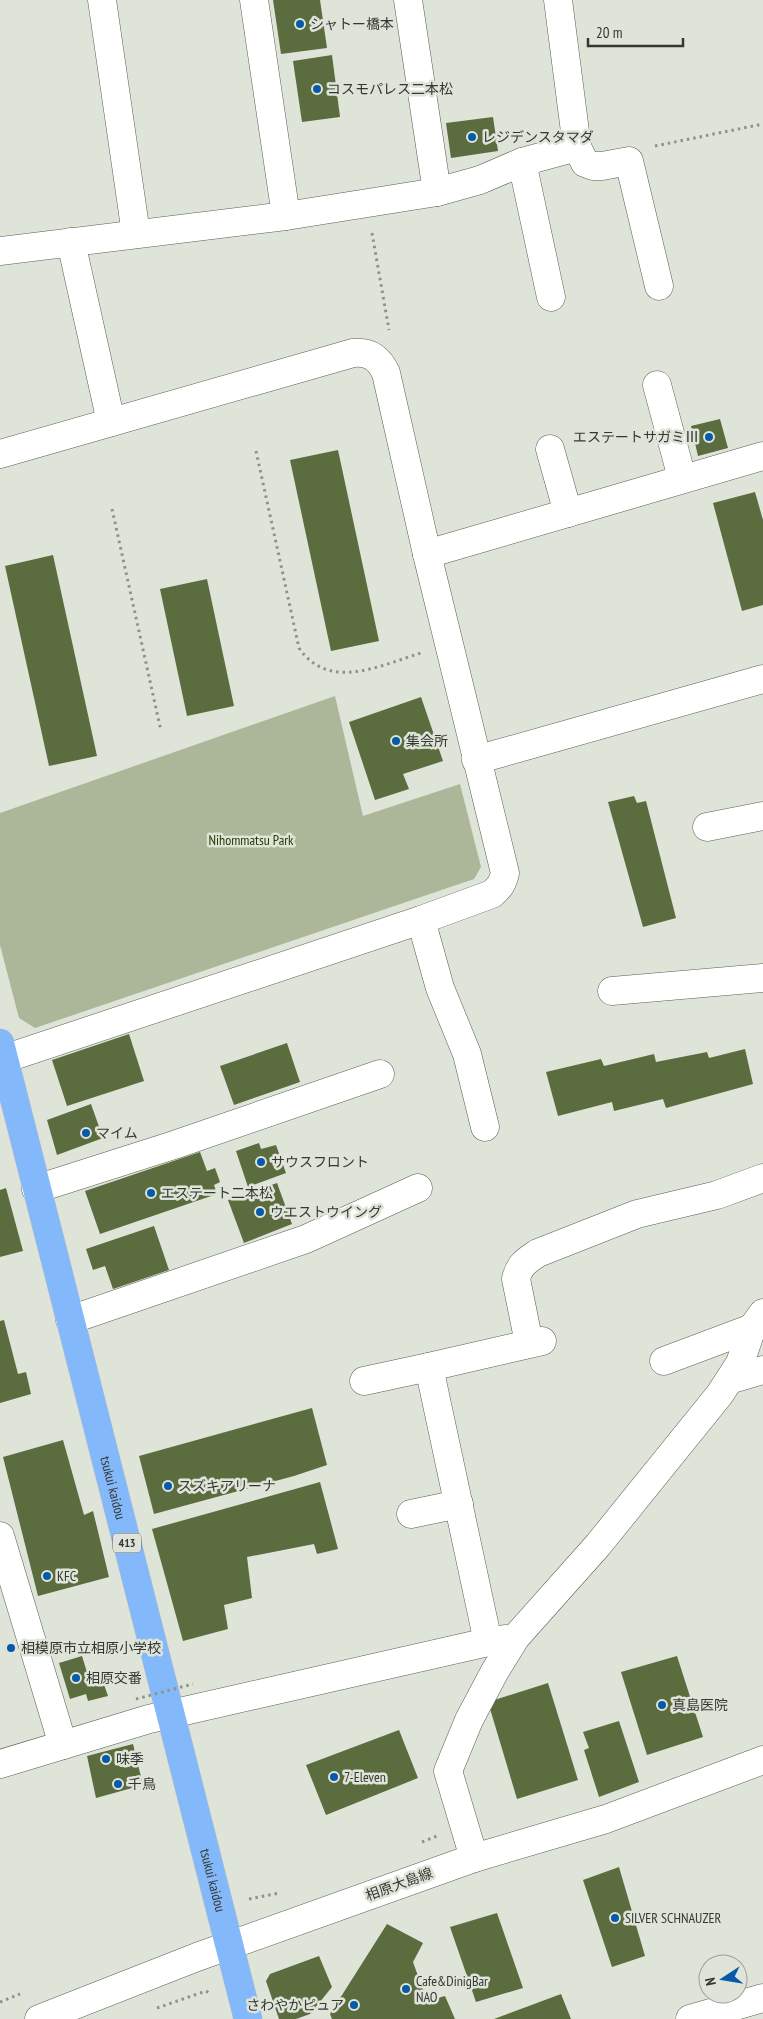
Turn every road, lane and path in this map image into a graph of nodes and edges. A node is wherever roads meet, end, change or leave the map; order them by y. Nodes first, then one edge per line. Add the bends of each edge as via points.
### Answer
1 (102, 0) edge
2 (254, 0) edge
3 (408, 0) edge
4 (558, 0) edge
5 (763, 124) edge
6 (576, 147) junction
7 (629, 161) junction
8 (522, 162) junction
9 (437, 192) junction
10 (367, 203) junction
11 (286, 216) junction
12 (136, 234) junction
13 (71, 242) junction
14 (0, 251) edge
15 (659, 286) dead end
16 (551, 298) dead end
17 (389, 329) dead end
18 (657, 384) dead end
19 (110, 422) junction
20 (550, 449) dead end
21 (256, 450) dead end
22 (0, 454) edge
23 (763, 456) edge
24 (682, 478) junction
25 (112, 509) dead end
26 (568, 513) junction
27 (427, 554) junction
28 (424, 652) dead end
29 (763, 679) edge
30 (160, 731) dead end
31 (476, 760) junction
32 (763, 816) edge
33 (707, 827) dead end
34 (421, 920) junction
35 (763, 978) edge
36 (612, 991) dead end
37 (3, 1059) edge
38 (380, 1074) dead end
39 (485, 1127) dead end
40 (763, 1178) edge
41 (418, 1188) dead end
42 (36, 1189) junction
43 (70, 1320) junction
44 (757, 1320) edge
45 (664, 1361) dead end
46 (429, 1367) junction
47 (763, 1370) edge
48 (732, 1379) junction
49 (364, 1381) dead end
50 (459, 1504) junction
51 (411, 1514) dead end
52 (0, 1536) edge
53 (516, 1637) junction
54 (488, 1642) junction
55 (193, 1684) dead end
56 (136, 1699) dead end
57 (171, 1715) junction
58 (63, 1745) junction
59 (763, 1760) edge
60 (0, 1764) edge
61 (474, 1858) junction
62 (229, 1946) junction
63 (206, 1991) dead end
64 (763, 1998) edge
65 (151, 2010) dead end
66 (39, 2019) edge
67 (248, 2019) edge
68 (690, 2019) edge

1 - 12 street
2 - 11 street
3 - 9 street
4 - 6 street
5 - 7 path via 634,151
6 - 7 street via 585,163 593,166
6 - 8 street
7 - 15 street
8 - 9 street via 480,180
8 - 16 street
9 - 10 street
10 - 11 street
10 - 17 path
11 - 12 street
12 - 13 street
13 - 14 street
13 - 19 street
18 - 24 street
19 - 22 street
19 - 27 street via 353,353 367,353 378,360 386,373
20 - 26 street
21 - 28 path via 299,648 304,655 324,669 350,673
23 - 24 street
24 - 26 street
25 - 30 path
26 - 27 street
27 - 31 street
29 - 31 street
31 - 34 street via 505,873 503,881 492,894
32 - 33 street
34 - 37 street
34 - 39 street via 440,988 467,1054
35 - 36 street
37 - 42 highway, tsukui kaidou / 413
38 - 42 street
40 - 46 street via 717,1195 637,1214 538,1253 519,1269 516,1279 536,1342
41 - 43 street via 306,1239
42 - 43 highway, tsukui kaidou / 413
43 - 57 highway, tsukui kaidou / 413
44 - 45 street
44 - 48 street
46 - 49 street
46 - 50 street
47 - 48 street
48 - 53 street via 598,1544
50 - 51 street
50 - 54 street
52 - 58 street
53 - 54 street
53 - 61 street via 469,1720 448,1771
54 - 57 street
55 - 56 path, bridge
57 - 58 street
57 - 62 highway, tsukui kaidou / 413
58 - 60 street
59 - 61 street, 相原大島線 via 606,1820
61 - 62 street, 相原大島線
62 - 66 street, 相原大島線
62 - 67 highway, tsukui kaidou / 413
63 - 65 path
64 - 68 street

